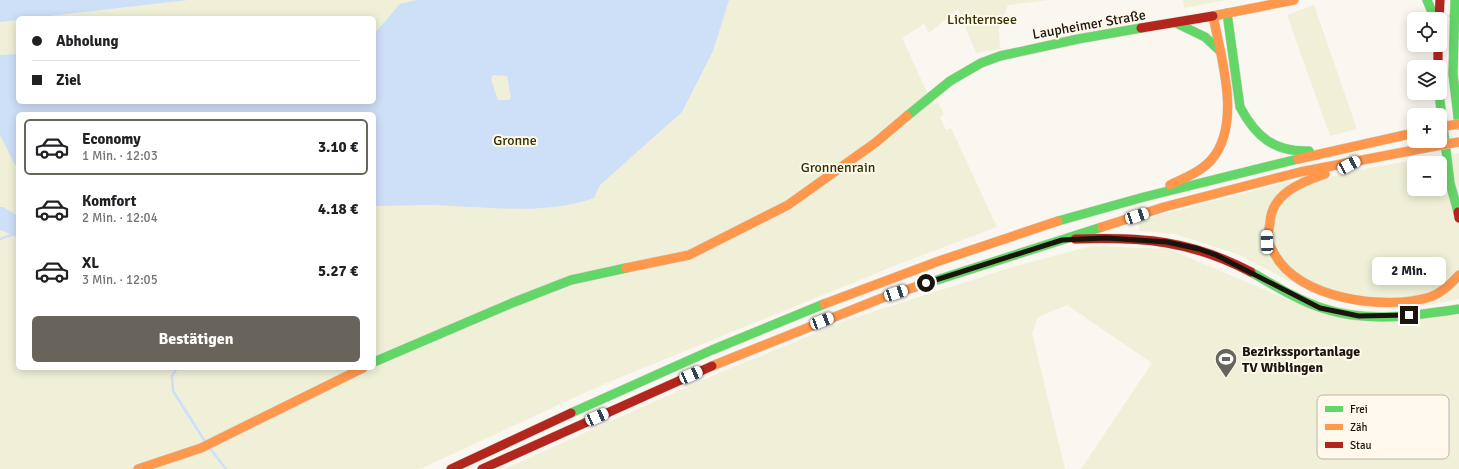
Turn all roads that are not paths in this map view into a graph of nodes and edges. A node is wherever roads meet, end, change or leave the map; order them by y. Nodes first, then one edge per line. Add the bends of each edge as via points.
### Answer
1 (1294, 0) edge
2 (1427, 0) edge
3 (1440, 0) edge
4 (1455, 0) edge
5 (1432, 12) edge
6 (1439, 12) edge
7 (1226, 13) junction
8 (1457, 13) edge
9 (1213, 16) junction
10 (1176, 23) junction
11 (1219, 50) junction
12 (1440, 100) edge
13 (1459, 124) edge
14 (1447, 126) edge
15 (1407, 135) edge
16 (1459, 142) edge
17 (1337, 150) junction
18 (1359, 160) junction
19 (1145, 197) junction
20 (1459, 214) edge
21 (1062, 240) junction
22 (1459, 275) edge
23 (1459, 309) edge
24 (376, 361) edge
25 (359, 370) edge
26 (138, 469) edge
27 (451, 469) edge
28 (482, 469) edge

1 - 7 main road, Laupheimer Straße
2 - 5 main road
3 - 6 main road
4 - 8 main road
7 - 9 main road, Laupheimer Straße
7 - 17 main road via 1240,107 1256,133 1280,148 1292,151 1324,148
8 - 13 main road via 1453,74
9 - 10 main road, Laupheimer Straße
9 - 11 main road
10 - 11 main road via 1202,34
10 - 24 main road, Laupheimer Straße via 1000,56 963,72 875,143 788,205 711,245 689,255 571,280 491,311
11 - 19 main road via 1228,114 1227,124 1213,158 1194,173
12 - 20 main road via 1450,183
13 - 14 main road, bridge
15 - 17 main road
16 - 18 main road, bridge
17 - 19 main road
18 - 21 main road via 1246,185 1164,207
18 - 22 main road via 1339,170 1310,178 1289,190 1280,199 1272,209 1267,226 1267,242 1276,262 1292,276 1310,286 1354,300 1375,302 1415,301 1431,297
19 - 27 main road via 1056,222 978,248 781,322 598,400
21 - 23 main road via 1106,238 1167,242 1199,249 1238,265 1320,308 1340,313 1381,317
21 - 28 main road via 882,298 792,332
25 - 26 main road via 201,448

